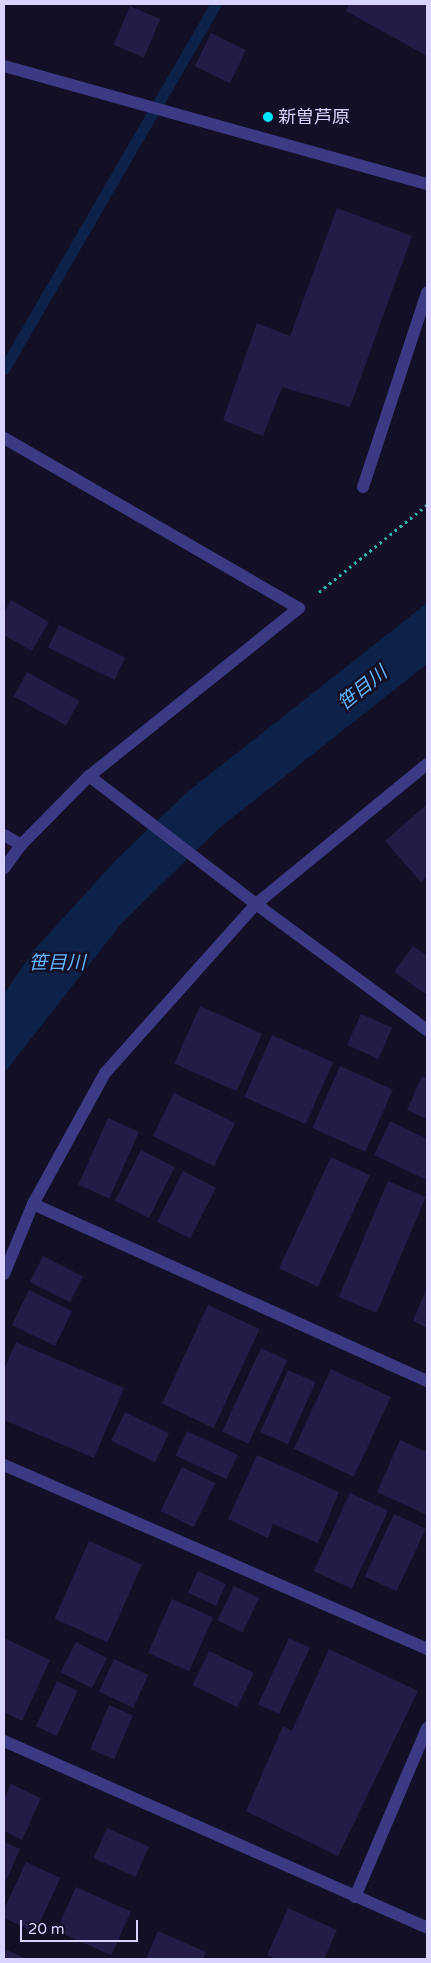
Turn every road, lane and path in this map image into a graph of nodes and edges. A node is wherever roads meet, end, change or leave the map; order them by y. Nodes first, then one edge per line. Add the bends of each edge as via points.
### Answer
1 (4, 66) edge
2 (427, 184) edge
3 (427, 292) edge
4 (4, 438) edge
5 (363, 487) dead end
6 (427, 505) edge
7 (299, 608) junction
8 (427, 764) edge
9 (89, 776) junction
10 (4, 835) edge
11 (21, 845) junction
12 (4, 868) edge
13 (256, 904) junction
14 (427, 1030) edge
15 (33, 1204) junction
16 (4, 1274) edge
17 (427, 1381) edge
18 (4, 1465) edge
19 (427, 1649) edge
20 (427, 1728) edge
21 (4, 1741) edge
22 (355, 1897) junction
23 (427, 1928) edge

1 - 2 street
3 - 5 street
4 - 7 street
6 - 7 path
7 - 9 street
8 - 13 street
9 - 11 street
9 - 13 street
10 - 11 street
11 - 12 street
13 - 14 street
13 - 15 street via 106,1073
15 - 16 street
15 - 17 street
18 - 19 street
20 - 22 street
21 - 22 street
22 - 23 street

